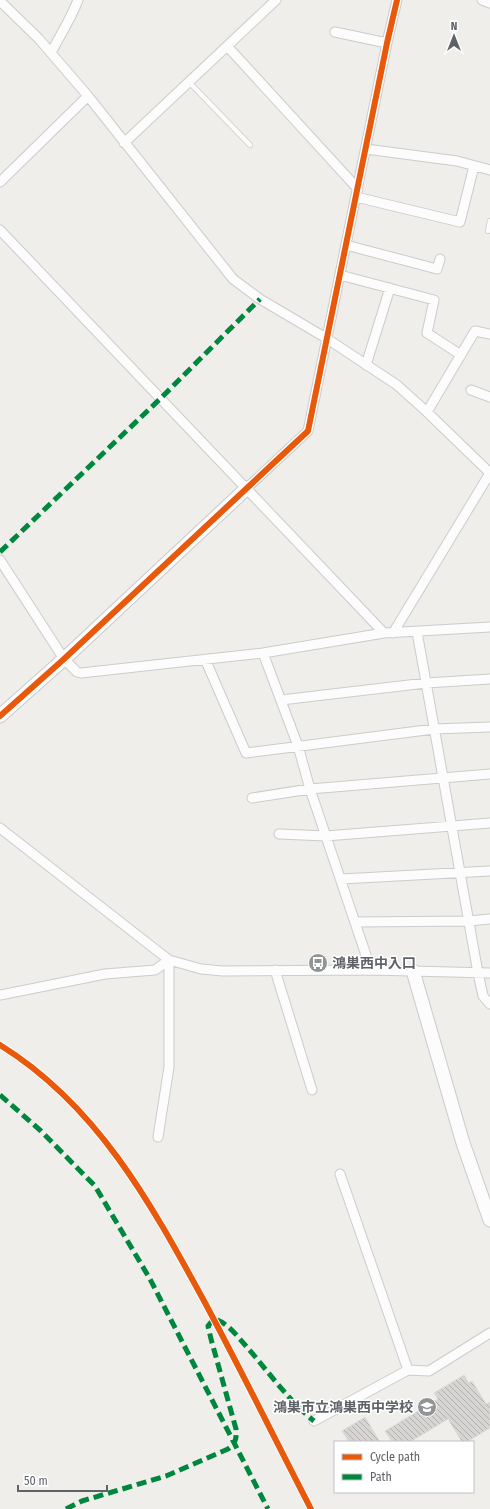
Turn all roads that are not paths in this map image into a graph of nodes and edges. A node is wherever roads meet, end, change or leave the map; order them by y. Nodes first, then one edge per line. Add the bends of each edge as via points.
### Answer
1 (78, 0) edge
2 (276, 0) edge
3 (397, 0) edge
4 (482, 0) edge
5 (0, 2) edge
6 (490, 3) edge
7 (335, 32) dead end
8 (387, 43) junction
9 (227, 46) junction
10 (51, 53) junction
11 (189, 82) junction
12 (88, 96) junction
13 (124, 143) junction
14 (250, 145) dead end
15 (366, 149) junction
16 (474, 166) junction
17 (490, 170) edge
18 (0, 182) edge
19 (357, 193) junction
20 (490, 221) edge
21 (0, 230) edge
22 (488, 231) dead end
23 (346, 245) junction
24 (440, 259) dead end
25 (340, 275) junction
26 (390, 288) junction
27 (490, 334) edge
28 (326, 338) junction
29 (461, 355) junction
30 (366, 365) junction
31 (471, 390) dead end
32 (490, 397) edge
33 (427, 412) junction
34 (490, 473) edge
35 (246, 488) junction
36 (0, 560) edge
37 (490, 627) edge
38 (417, 632) junction
39 (389, 633) junction
40 (263, 653) junction
41 (64, 659) junction
42 (205, 659) junction
43 (490, 679) edge
44 (426, 683) junction
45 (281, 700) junction
46 (0, 716) edge
47 (490, 727) edge
48 (434, 729) junction
49 (298, 746) junction
50 (490, 774) edge
51 (443, 778) junction
52 (310, 789) junction
53 (252, 798) dead end
54 (490, 823) edge
55 (452, 826) junction
56 (0, 828) edge
57 (279, 834) dead end
58 (326, 836) junction
59 (490, 872) edge
60 (460, 873) junction
61 (341, 879) junction
62 (490, 919) edge
63 (469, 921) junction
64 (355, 922) junction
65 (169, 960) junction
66 (275, 970) junction
67 (371, 970) junction
68 (413, 971) junction
69 (478, 973) junction
70 (490, 973) edge
71 (0, 994) edge
72 (490, 1004) edge
73 (312, 1090) dead end
74 (158, 1137) dead end
75 (340, 1174) dead end
76 (490, 1220) edge
77 (490, 1333) edge
78 (408, 1370) junction
79 (314, 1421) dead end

1 - 10 street
2 - 9 street
3 - 8 street
4 - 6 street
5 - 10 street
7 - 8 street
8 - 15 street
9 - 11 street
9 - 19 street
10 - 12 street
11 - 13 street
11 - 14 lane
12 - 13 street
12 - 18 street
13 - 28 street via 233,278 260,299
15 - 16 street via 457,161
15 - 19 street
16 - 17 street
16 - 19 street via 460,222
19 - 23 street
20 - 22 lane
21 - 35 street
23 - 24 street via 437,270
23 - 25 street
25 - 26 street
25 - 28 street
26 - 29 street via 434,300 427,333
26 - 30 street
27 - 29 street via 475,331
28 - 30 street
28 - 35 street via 308,431
29 - 33 street
30 - 33 street via 397,385
31 - 32 street
33 - 34 street
34 - 39 street
35 - 39 street
35 - 41 street
36 - 41 street
37 - 38 street
38 - 39 street
38 - 44 street
39 - 40 street
40 - 42 street
40 - 45 street
41 - 42 street via 81,673
41 - 46 street
42 - 49 street via 246,753
43 - 44 street
44 - 45 street
44 - 48 street
45 - 49 street
47 - 48 street
48 - 49 street
48 - 51 street
49 - 52 street
50 - 51 street
51 - 52 street
51 - 55 street
52 - 53 street
52 - 58 street
54 - 55 street
55 - 58 street
55 - 60 street
56 - 65 street
57 - 58 street
58 - 61 street
59 - 60 street
60 - 61 street
60 - 63 street
61 - 64 street
62 - 63 street
63 - 64 street
63 - 69 street
64 - 67 street
65 - 66 street via 201,969
65 - 71 street via 155,970 105,974
65 - 74 street via 169,1067
66 - 67 street
66 - 73 street
67 - 68 street
68 - 69 street
68 - 76 street via 463,1143
69 - 70 street
69 - 72 street via 483,996
75 - 78 street
77 - 78 street via 429,1371
78 - 79 street

